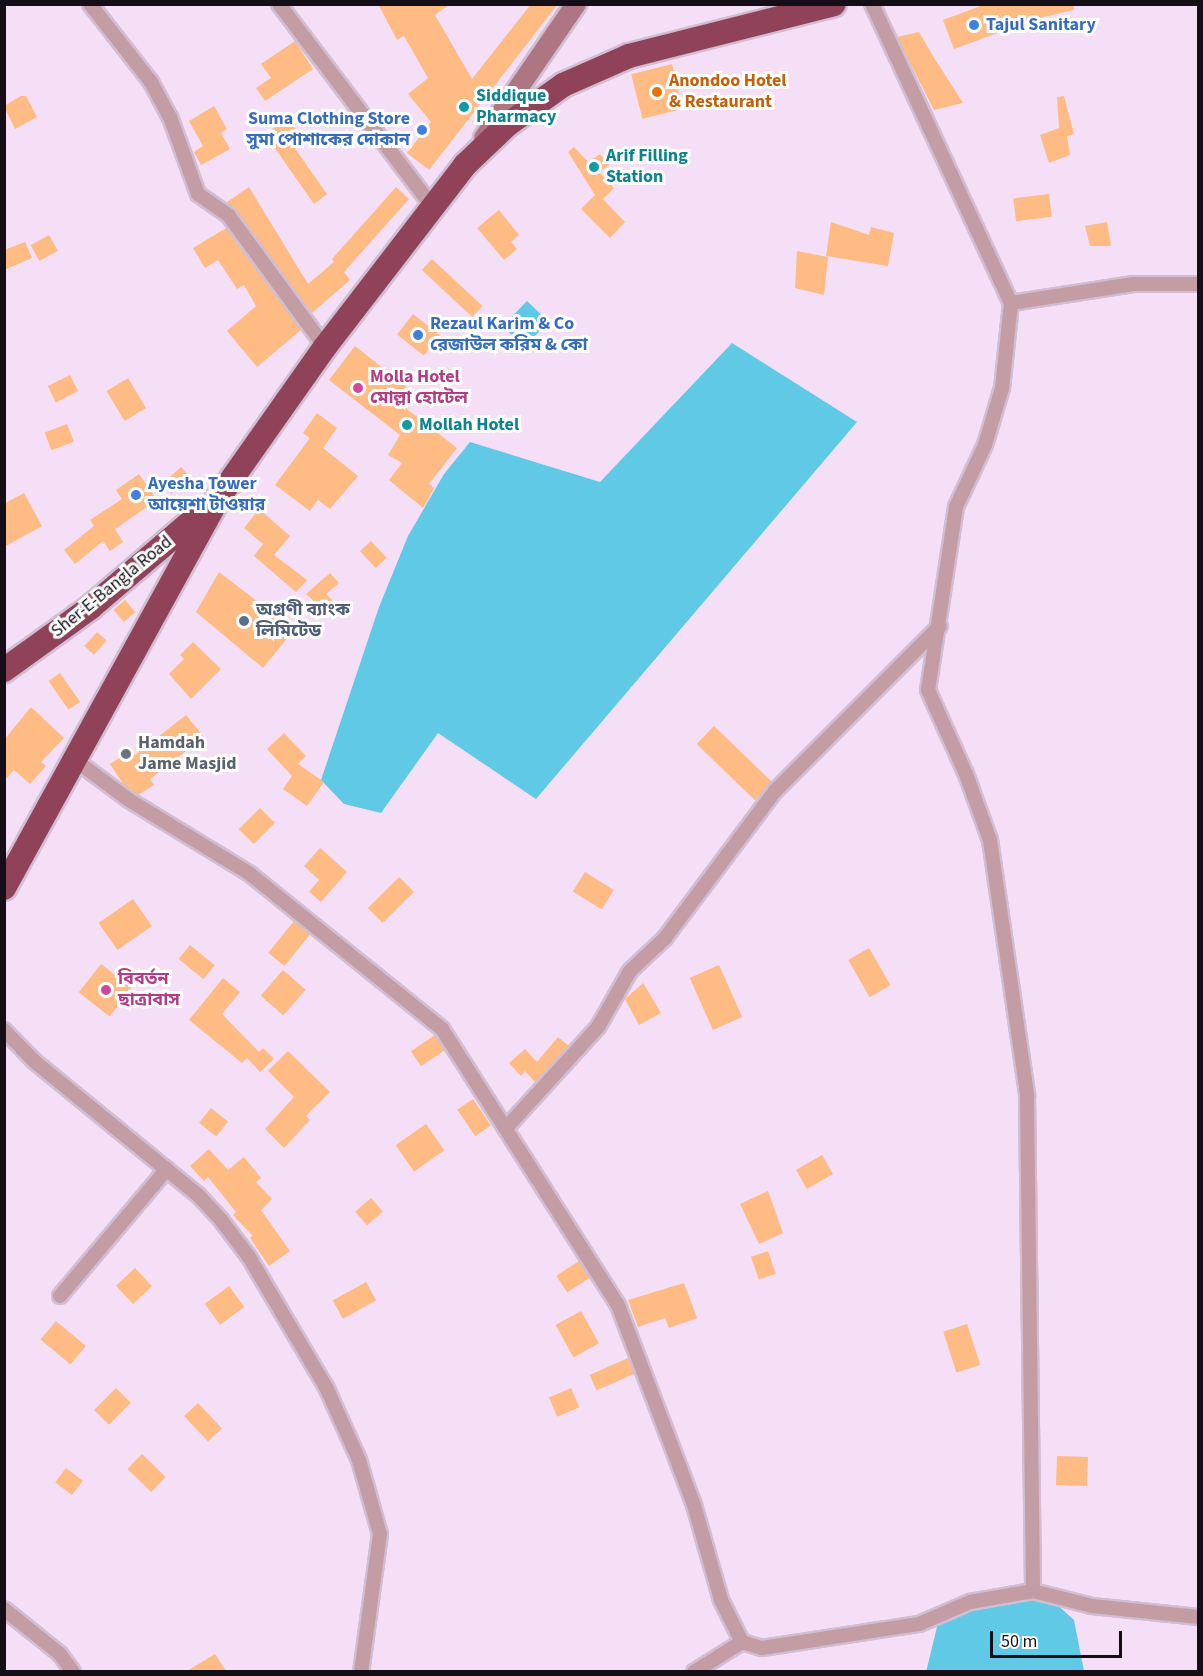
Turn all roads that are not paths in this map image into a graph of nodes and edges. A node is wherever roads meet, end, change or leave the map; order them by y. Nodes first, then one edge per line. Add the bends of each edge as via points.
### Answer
1 (90, 4) edge
2 (279, 4) edge
3 (576, 4) edge
4 (834, 4) edge
5 (872, 4) edge
6 (465, 165) junction
7 (431, 205) junction
8 (1198, 284) edge
9 (1011, 303) junction
10 (325, 347) junction
11 (217, 500) junction
12 (940, 626) junction
13 (4, 670) edge
14 (75, 760) junction
15 (4, 888) edge
16 (4, 1030) edge
17 (507, 1127) junction
18 (167, 1169) junction
19 (60, 1296) dead end
20 (1033, 1591) junction
21 (4, 1609) edge
22 (1198, 1617) edge
23 (742, 1642) junction
24 (73, 1671) edge
25 (362, 1671) edge
26 (694, 1671) edge

1 - 10 street via 151,82 170,117 198,194 229,216
2 - 7 street
3 - 6 street
4 - 6 highway via 629,56 563,85 507,125
5 - 9 street
6 - 7 highway
7 - 10 highway
8 - 9 street via 1134,284
9 - 12 street via 1002,388 985,445 956,507
10 - 11 highway
11 - 13 highway, Sher-E-Bangla Road via 90,608
11 - 14 highway
12 - 17 street via 776,791 665,938 630,971 598,1027
12 - 20 street via 928,690 966,774 990,840 1027,1095
14 - 15 highway
14 - 17 street via 129,800 250,874 436,1023
16 - 18 street via 34,1061
17 - 23 street via 618,1305 694,1505 721,1600
18 - 19 street
18 - 25 street via 198,1195 249,1257 326,1387 359,1460 380,1534
20 - 22 street via 1092,1606
20 - 23 street via 970,1602 919,1624 762,1648
21 - 24 street via 60,1654
23 - 26 street

